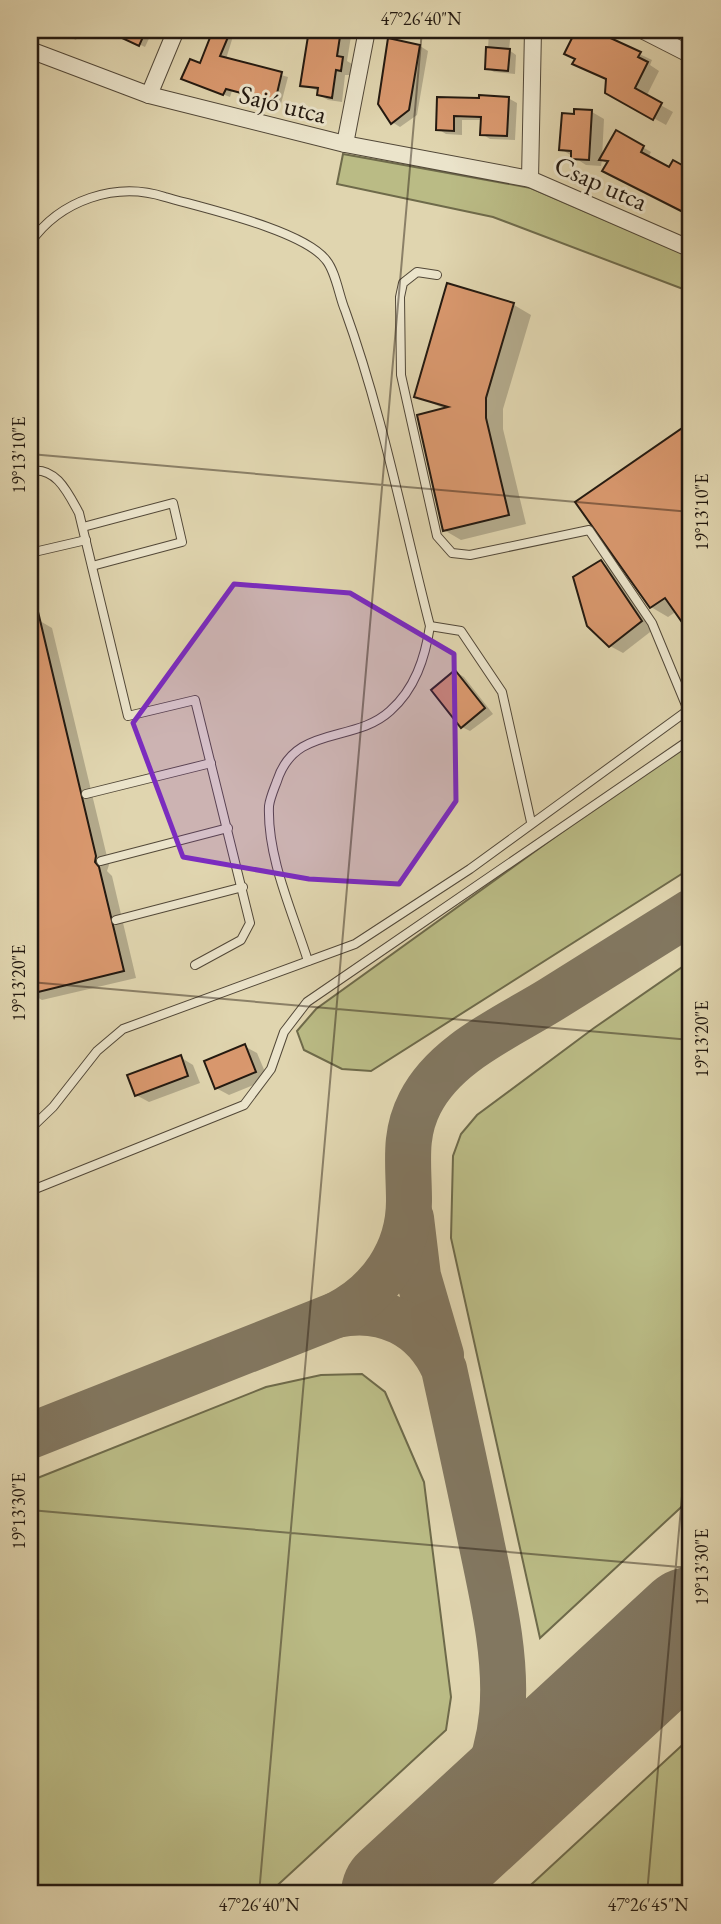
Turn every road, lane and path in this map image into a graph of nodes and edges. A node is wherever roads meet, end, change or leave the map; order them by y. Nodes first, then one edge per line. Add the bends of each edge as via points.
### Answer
1 (176, 30) edge
2 (366, 30) edge
3 (533, 30) edge
4 (642, 30) edge
5 (30, 51) edge
6 (691, 55) edge
7 (149, 95) junction
8 (345, 145) junction
9 (530, 179) junction
10 (30, 243) edge
11 (691, 249) edge
12 (437, 275) dead end
13 (30, 471) edge
14 (83, 527) junction
15 (86, 540) junction
16 (30, 554) edge
17 (92, 566) junction
18 (430, 626) junction
19 (690, 709) edge
20 (691, 739) edge
21 (211, 763) junction
22 (86, 794) dead end
23 (531, 822) junction
24 (228, 828) junction
25 (101, 861) dead end
26 (243, 887) junction
27 (116, 920) dead end
28 (308, 961) junction
29 (195, 965) dead end
30 (30, 1129) edge
31 (30, 1191) edge

1 - 7 street
2 - 8 street
3 - 9 street
4 - 6 street
5 - 7 street, Sajó utca
7 - 8 street, Sajó utca
8 - 9 street, Sajó utca
9 - 11 street, Csap utca
10 - 18 lane via 67,209 90,197 145,190 290,235 326,260 359,348
12 - 19 lane via 416,272 403,283 400,297 401,375 437,536 452,553 470,555 589,530 652,624
13 - 14 lane via 53,475 65,487
14 - 15 lane
14 - 17 lane via 173,503 182,542
15 - 16 lane
15 - 17 lane
17 - 21 lane via 128,716 195,700
18 - 23 lane via 461,631 502,692
18 - 28 lane via 425,658 389,713 296,749 281,769 269,805 274,853
19 - 23 lane
20 - 31 lane via 307,1002 284,1032 271,1069 244,1105
21 - 22 lane
21 - 24 lane
23 - 28 lane via 391,922 355,944
24 - 25 lane
24 - 26 lane
26 - 27 lane
26 - 29 lane via 250,913 247,934
28 - 30 lane via 123,1029 97,1051

